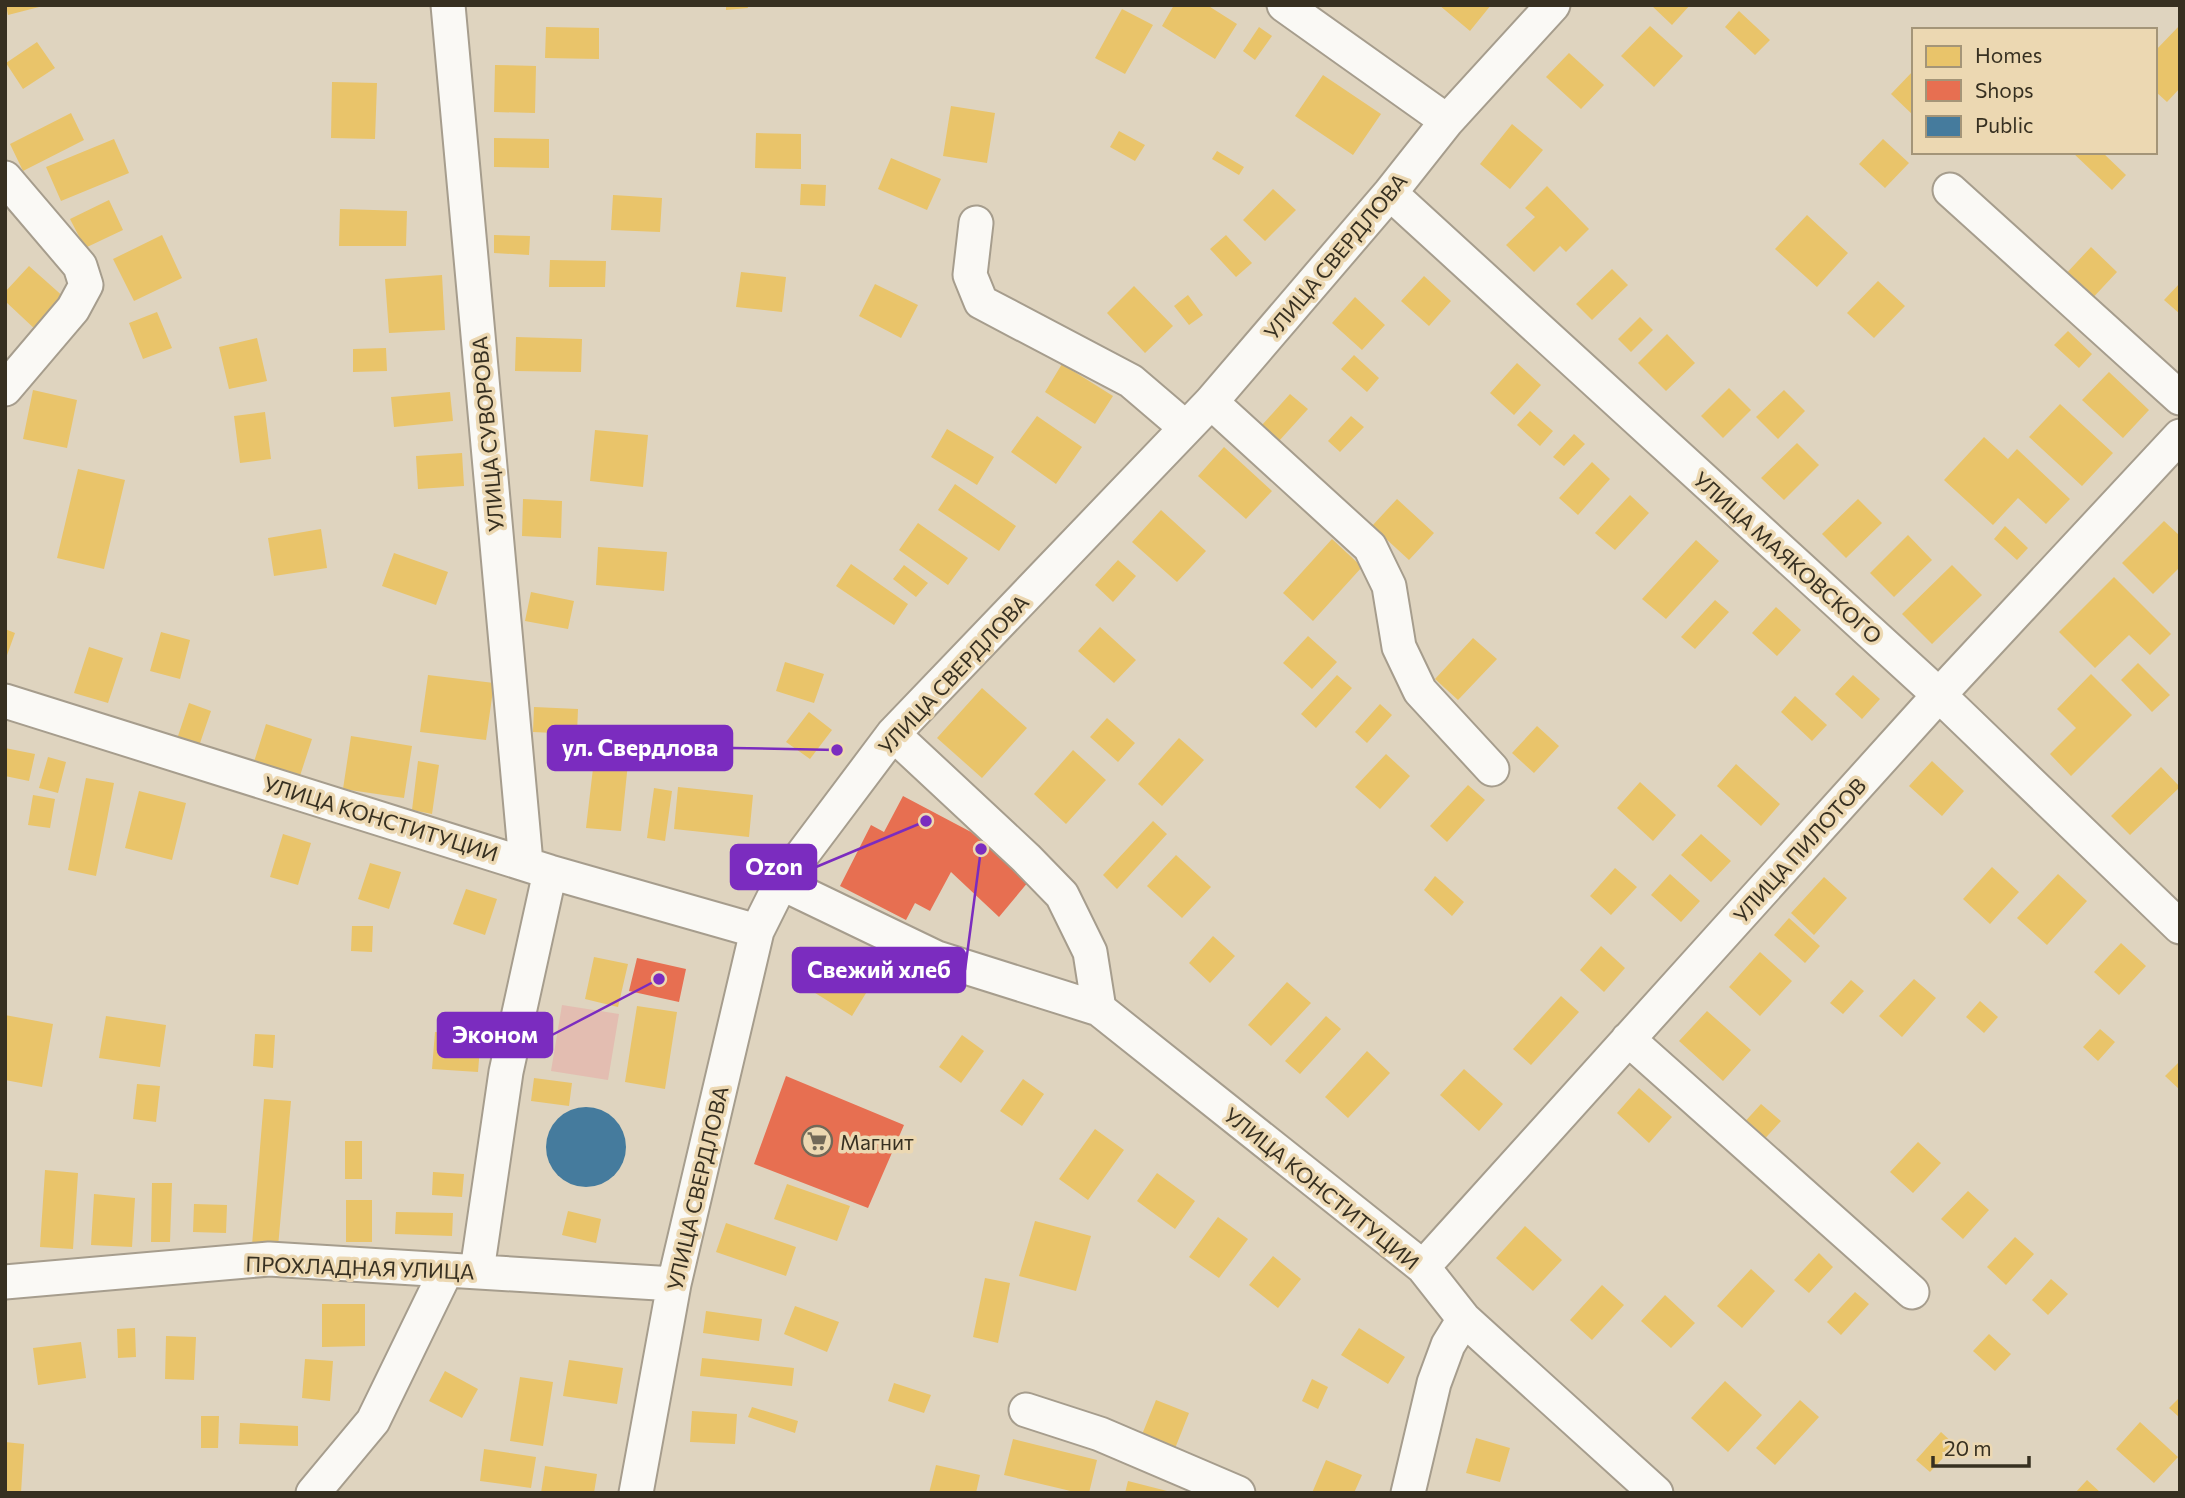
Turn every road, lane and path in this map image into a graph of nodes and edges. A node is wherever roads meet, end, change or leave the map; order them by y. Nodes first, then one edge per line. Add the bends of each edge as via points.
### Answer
1 (448, 5) edge
2 (1284, 5) edge
3 (1553, 5) edge
4 (1447, 121) junction
5 (5, 178) edge
6 (1950, 190) dead end
7 (1391, 192) junction
8 (976, 223) dead end
9 (5, 389) edge
10 (2180, 398) edge
11 (1212, 402) junction
12 (1186, 428) junction
13 (2180, 436) edge
14 (1939, 695) junction
15 (5, 701) edge
16 (893, 734) junction
17 (1492, 769) dead end
18 (538, 868) junction
19 (781, 883) junction
20 (2180, 927) edge
21 (757, 931) junction
22 (1099, 1009) junction
23 (1628, 1039) junction
24 (1423, 1267) junction
25 (461, 1271) junction
26 (5, 1282) edge
27 (674, 1284) junction
28 (1912, 1292) dead end
29 (1464, 1319) junction
30 (1026, 1410) dead end
31 (313, 1493) edge
32 (636, 1493) edge
33 (1238, 1493) edge
34 (1408, 1493) edge
35 (1656, 1493) edge

1 - 18 street, УЛИЦА СУВОРОВА
2 - 4 street
3 - 4 street, УЛИЦА СВЕРДЛОВА
4 - 7 street, УЛИЦА СВЕРДЛОВА
5 - 9 street via 80,266 86,285 73,309
6 - 10 street
7 - 11 street, УЛИЦА СВЕРДЛОВА
7 - 14 street, УЛИЦА МАЯКОВСКОГО
8 - 12 street via 970,275 981,302 1131,382
11 - 12 street, УЛИЦА СВЕРДЛОВА
11 - 17 street via 1370,547 1389,586 1399,647 1420,691
12 - 16 street, УЛИЦА СВЕРДЛОВА
13 - 14 street, УЛИЦА ПИЛОТОВ
14 - 20 street, УЛИЦА МАЯКОВСКОГО
14 - 23 street, УЛИЦА ПИЛОТОВ
15 - 18 street, УЛИЦА КОНСТИТУЦИИ
16 - 19 street, УЛИЦА СВЕРДЛОВА
16 - 22 street via 1062,895 1090,953
18 - 21 street, УЛИЦА КОНСТИТУЦИИ
18 - 25 street, УЛИЦА СУВОРОВА via 506,1072
19 - 21 street, УЛИЦА СВЕРДЛОВА
19 - 22 street, УЛИЦА КОНСТИТУЦИИ via 937,958
21 - 27 street, УЛИЦА СВЕРДЛОВА
22 - 24 street, УЛИЦА КОНСТИТУЦИИ
23 - 24 street, УЛИЦА ПИЛОТОВ
23 - 28 street
24 - 29 street, УЛИЦА КОНСТИТУЦИИ
25 - 26 street, ПРОХЛАДНАЯ УЛИЦА via 269,1259
25 - 27 street, ПРОХЛАДНАЯ УЛИЦА
25 - 31 street, УЛИЦА СУВОРОВА via 373,1421
27 - 32 street, УЛИЦА СВЕРДЛОВА
29 - 34 street via 1434,1383
29 - 35 street, УЛИЦА КОНСТИТУЦИИ
30 - 33 street via 1100,1434

